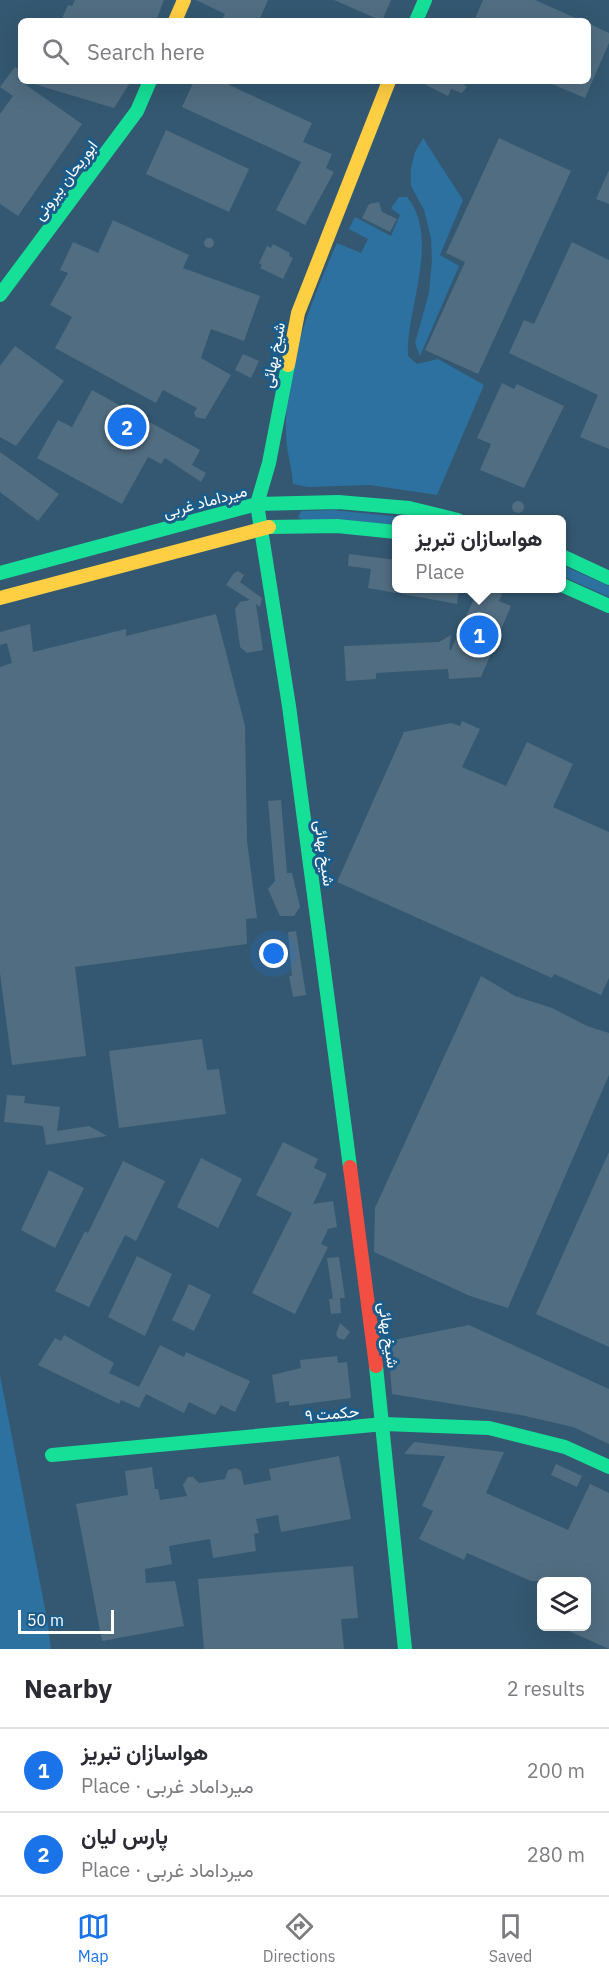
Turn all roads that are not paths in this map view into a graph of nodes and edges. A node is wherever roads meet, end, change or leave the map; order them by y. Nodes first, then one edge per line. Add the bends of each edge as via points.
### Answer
1 (184, 0) edge
2 (425, 0) edge
3 (176, 18) edge
4 (417, 18) edge
5 (149, 84) edge
6 (388, 84) edge
7 (0, 295) edge
8 (257, 504) junction
9 (440, 515) edge
10 (260, 527) junction
11 (392, 532) edge
12 (566, 558) edge
13 (0, 573) edge
14 (609, 578) edge
15 (566, 587) edge
16 (0, 598) edge
17 (609, 606) edge
18 (384, 1424) junction
19 (52, 1455) dead end
20 (609, 1467) edge
21 (405, 1649) edge

1 - 3 street
2 - 4 street
5 - 7 street, ابوریحان بیرونی via 137,111
6 - 8 street, شیخ بهائی via 298,313 269,463
8 - 9 street, میرداماد غربی via 338,502 409,508
8 - 10 street, شیخ بهائی
8 - 13 street, میرداماد غربی
10 - 11 street via 337,526
10 - 16 street
10 - 18 street, شیخ بهائی via 289,706
12 - 14 street
15 - 17 street
18 - 19 street, حکمت ۹
18 - 20 street, حکمت ۹ via 489,1428 565,1447
18 - 21 street, شیخ بهائی

